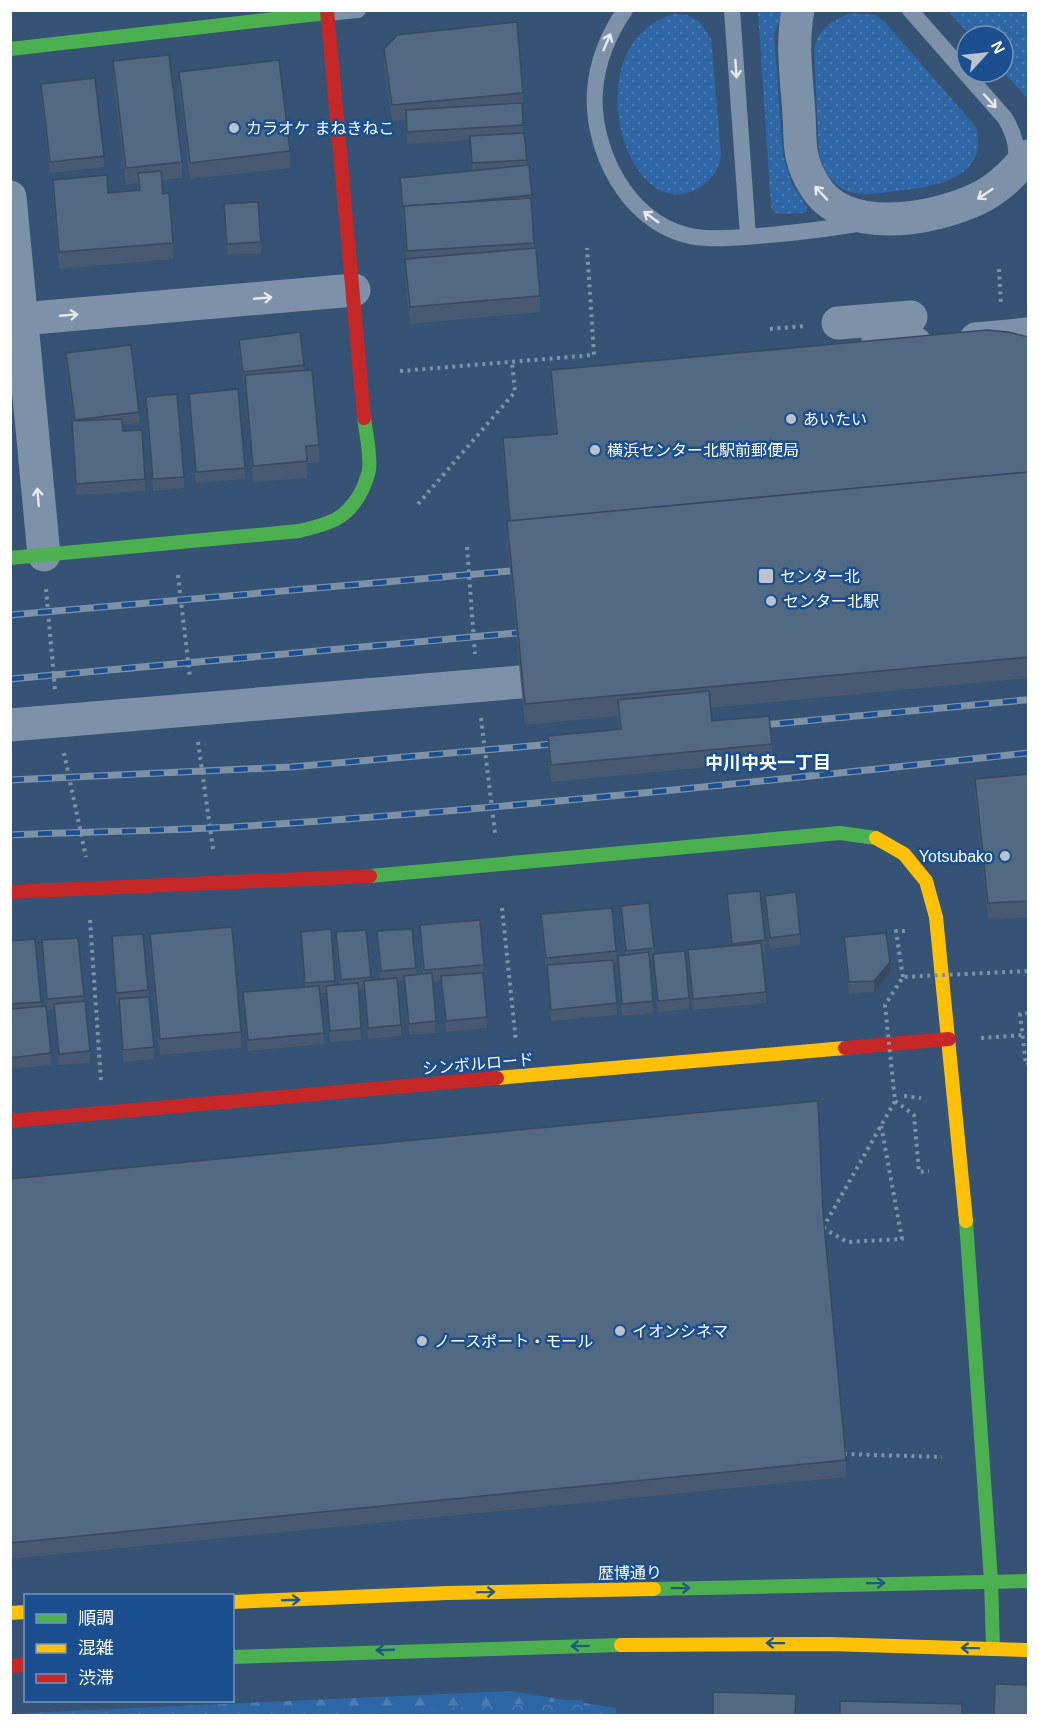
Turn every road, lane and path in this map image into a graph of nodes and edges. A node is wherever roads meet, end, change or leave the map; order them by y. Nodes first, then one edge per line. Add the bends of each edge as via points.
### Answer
1 (358, 10) edge
2 (625, 10) edge
3 (732, 10) edge
4 (798, 10) edge
5 (909, 10) edge
6 (327, 12) edge
7 (10, 49) edge
8 (1021, 165) edge
9 (10, 197) edge
10 (892, 218) junction
11 (748, 236) junction
12 (587, 248) dead end
13 (999, 270) dead end
14 (354, 290) junction
15 (1002, 310) dead end
16 (911, 316) dead end
17 (16, 320) edge
18 (878, 320) junction
19 (838, 323) dead end
20 (1029, 334) edge
21 (512, 362) junction
22 (400, 371) dead end
23 (418, 504) dead end
24 (44, 555) junction
25 (10, 558) edge
26 (520, 682) edge
27 (10, 725) edge
28 (10, 892) edge
29 (502, 908) dead end
30 (90, 920) dead end
31 (1029, 970) edge
32 (1029, 1013) edge
33 (1023, 1035) junction
34 (980, 1038) dead end
35 (949, 1039) junction
36 (516, 1044) dead end
37 (1029, 1064) edge
38 (101, 1084) dead end
39 (896, 1101) junction
40 (914, 1115) dead end
41 (10, 1121) edge
42 (881, 1125) junction
43 (844, 1454) edge
44 (942, 1457) dead end
45 (992, 1581) junction
46 (1029, 1581) edge
47 (234, 1602) edge
48 (993, 1648) junction
49 (1029, 1650) edge
50 (234, 1657) edge

1 - 6 lane
11 -> 2 lane via 704,239 683,234 646,214 618,182 599,139 594,116 595,90 605,46
3 -> 11 lane
10 -> 4 street via 863,218 837,209 814,186 802,156 794,32
5 -> 8 lane via 1005,118 1012,129
6 - 7 street
6 - 14 street
8 -> 10 street via 979,199 937,214
9 - 17 street
10 - 11 lane via 808,233
12 - 21 path via 594,355
13 - 15 path
17 -> 14 street
14 - 24 street via 369,470 361,497 345,516 299,531
16 - 18 street
24 -> 17 street
18 - 19 street
18 - 20 street via 878,347
21 - 22 path
21 - 23 path via 515,392
24 - 25 street
26 - 27 street
28 - 35 street via 340,879 840,833 873,837 904,854 926,881 936,917
29 - 36 path
30 - 38 path
31 - 39 path, bridge via 903,977 885,1005
32 - 33 path via 1020,1014
33 - 34 path
33 - 37 path via 1026,1065
35 - 41 street, シンボルロード
35 - 45 street
39 - 40 path
39 - 42 path, bridge
42 - 42 path, bridge via 823,1228 847,1242 902,1239
43 - 44 path
45 - 46 street, 歴博通り
47 -> 45 street, 歴博通り via 447,1593
45 - 48 street
48 - 49 street
48 -> 50 street via 759,1643 447,1648

